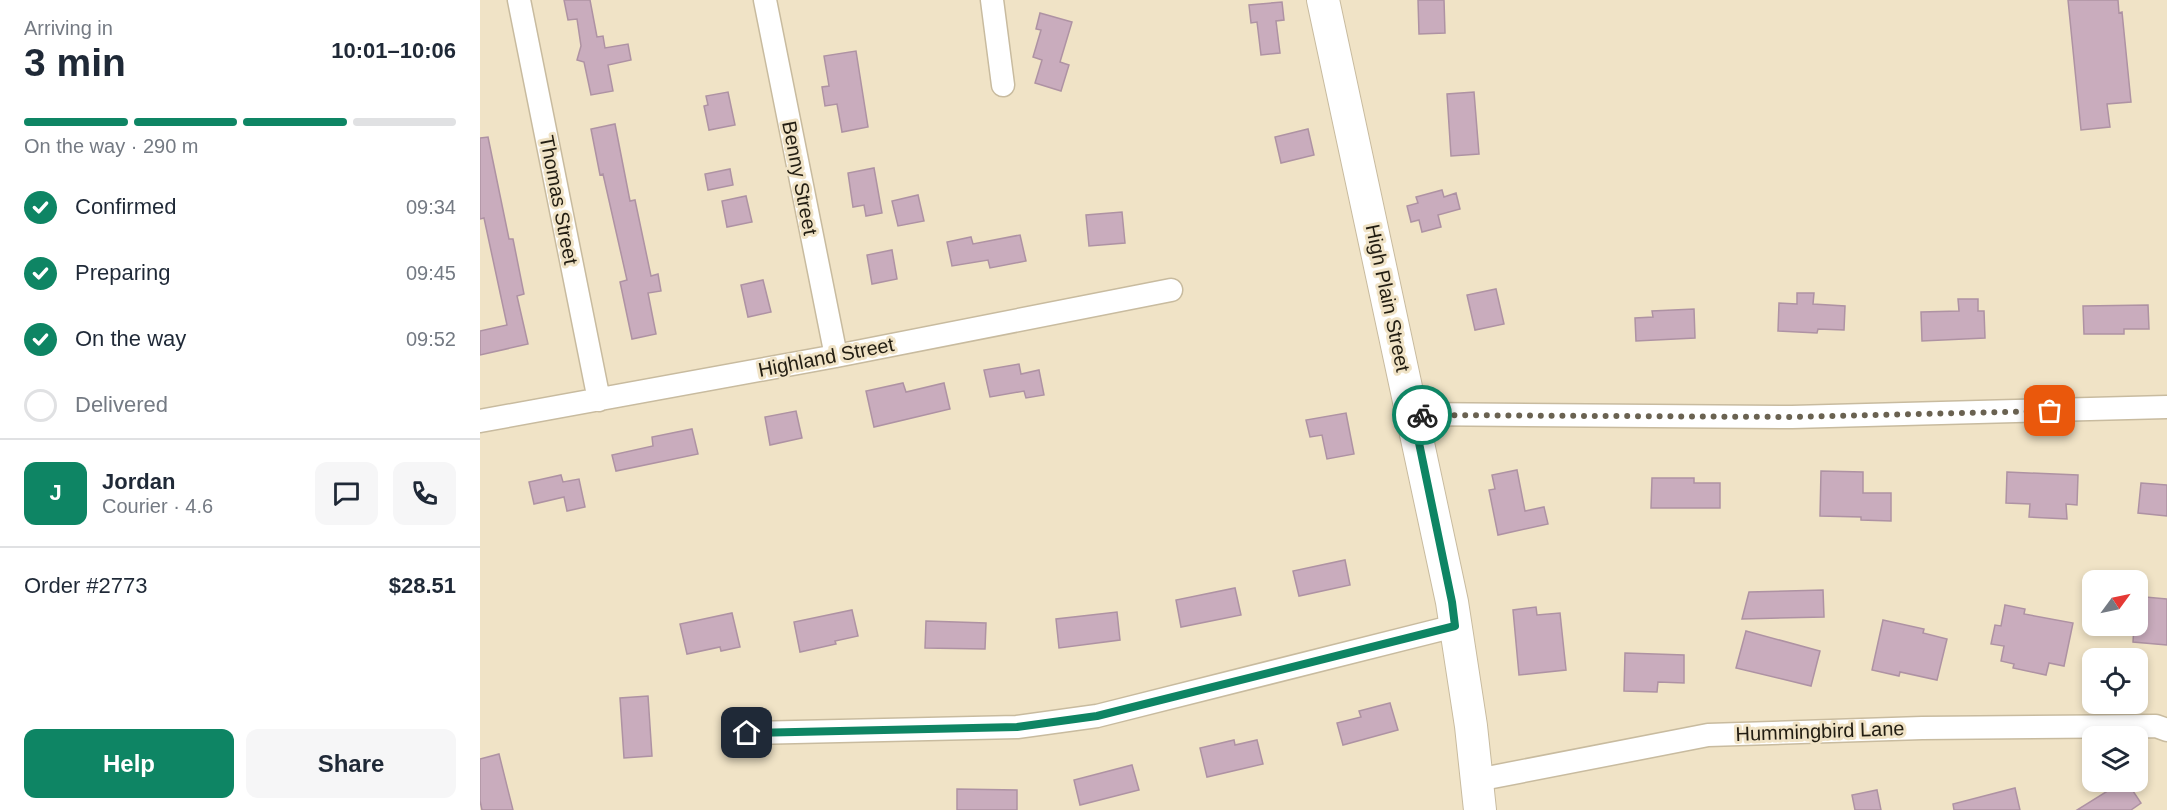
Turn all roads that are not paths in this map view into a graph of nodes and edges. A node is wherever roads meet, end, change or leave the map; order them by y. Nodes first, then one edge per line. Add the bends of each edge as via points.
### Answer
1 (519, 0) edge
2 (765, 0) edge
3 (992, 0) edge
4 (1323, 0) edge
5 (1004, 85) dead end
6 (1171, 290) dead end
7 (836, 356) junction
8 (599, 400) junction
9 (2167, 407) edge
10 (1413, 414) junction
11 (480, 421) edge
12 (1455, 626) junction
13 (2167, 730) edge
14 (747, 733) dead end
15 (1478, 795) edge

1 - 8 street, Thomas Street
2 - 7 street, Benny Street
3 - 5 street
4 - 10 main road, High Plain Street
6 - 7 street, Highland Street
7 - 8 street, Highland Street
8 - 11 street, Highland Street
9 - 10 street via 1792,417
10 - 12 main road, High Plain Street
12 - 14 street via 1097,716 1017,727
12 - 15 main road, High Plain Street
13 - 15 street, Hummingbird Lane via 2156,726 1922,728 1708,735

